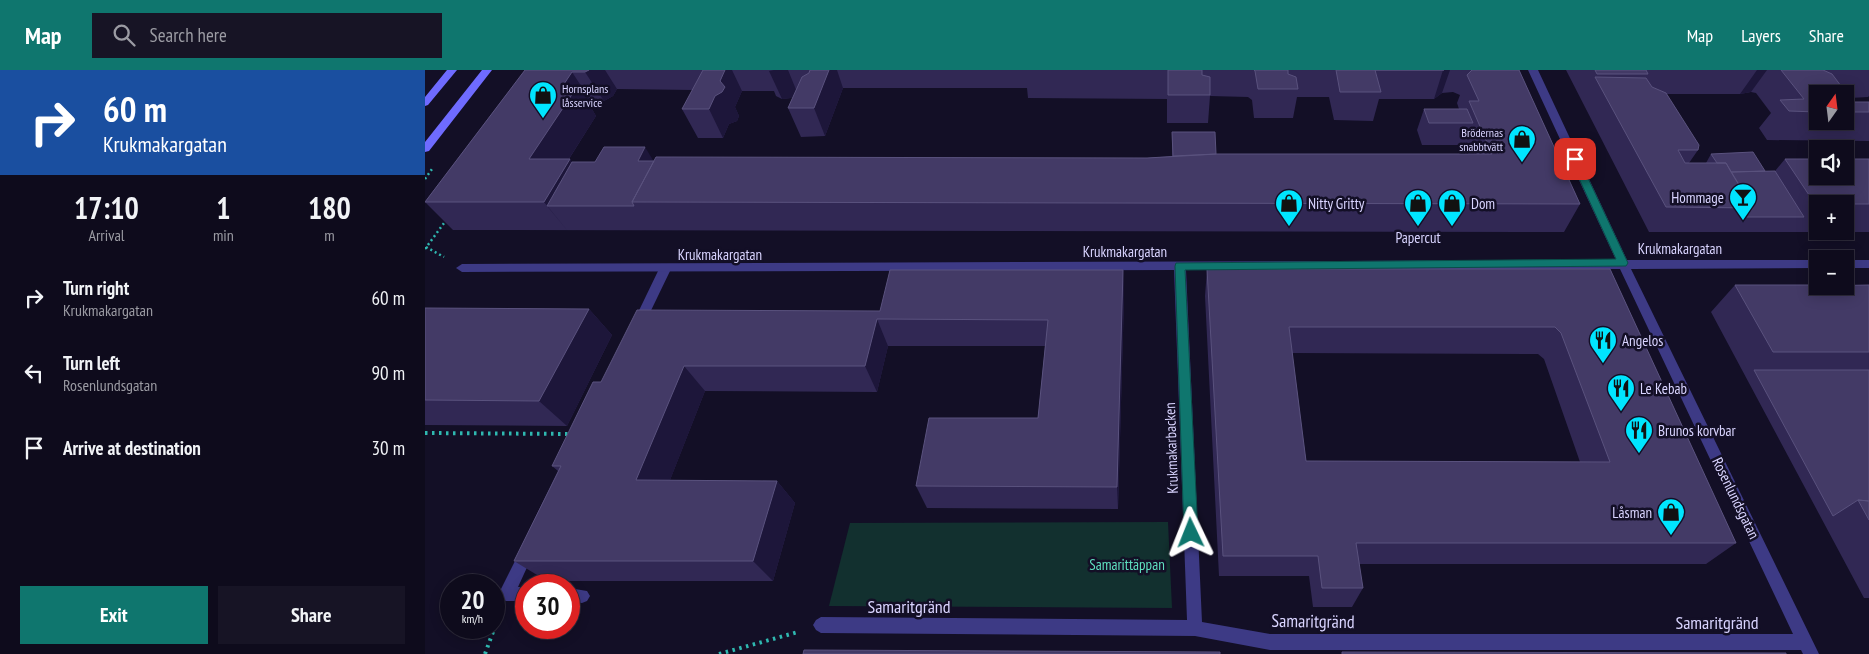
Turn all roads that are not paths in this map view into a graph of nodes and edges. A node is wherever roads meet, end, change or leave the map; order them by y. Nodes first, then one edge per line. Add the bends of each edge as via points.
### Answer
1 (452, 70) edge
2 (487, 70) edge
3 (1533, 70) edge
4 (425, 103) edge
5 (425, 149) edge
6 (1623, 263) junction
7 (1809, 264) edge
8 (1854, 264) edge
9 (1869, 264) edge
10 (1180, 266) junction
11 (462, 268) dead end
12 (665, 269) junction
13 (632, 338) edge
14 (532, 540) edge
15 (516, 574) edge
16 (515, 575) edge
17 (515, 594) edge
18 (821, 625) road end
19 (1195, 628) junction
20 (1271, 648) edge
21 (1808, 648) edge

1 - 4 main road
2 - 5 main road
3 - 6 street, Rosenlundsgatan
6 - 7 street, Krukmakargatan
6 - 10 street, Krukmakargatan
6 - 21 street, Rosenlundsgatan
8 - 9 street
10 - 12 street, Krukmakargatan
10 - 19 street, Krukmakarbacken
11 - 12 street, Krukmakargatan
12 - 13 street
14 - 15 street
16 - 17 street via 506,594
18 - 19 street, Samaritgränd
19 - 20 street, Samaritgränd
20 - 21 street, Samaritgränd

